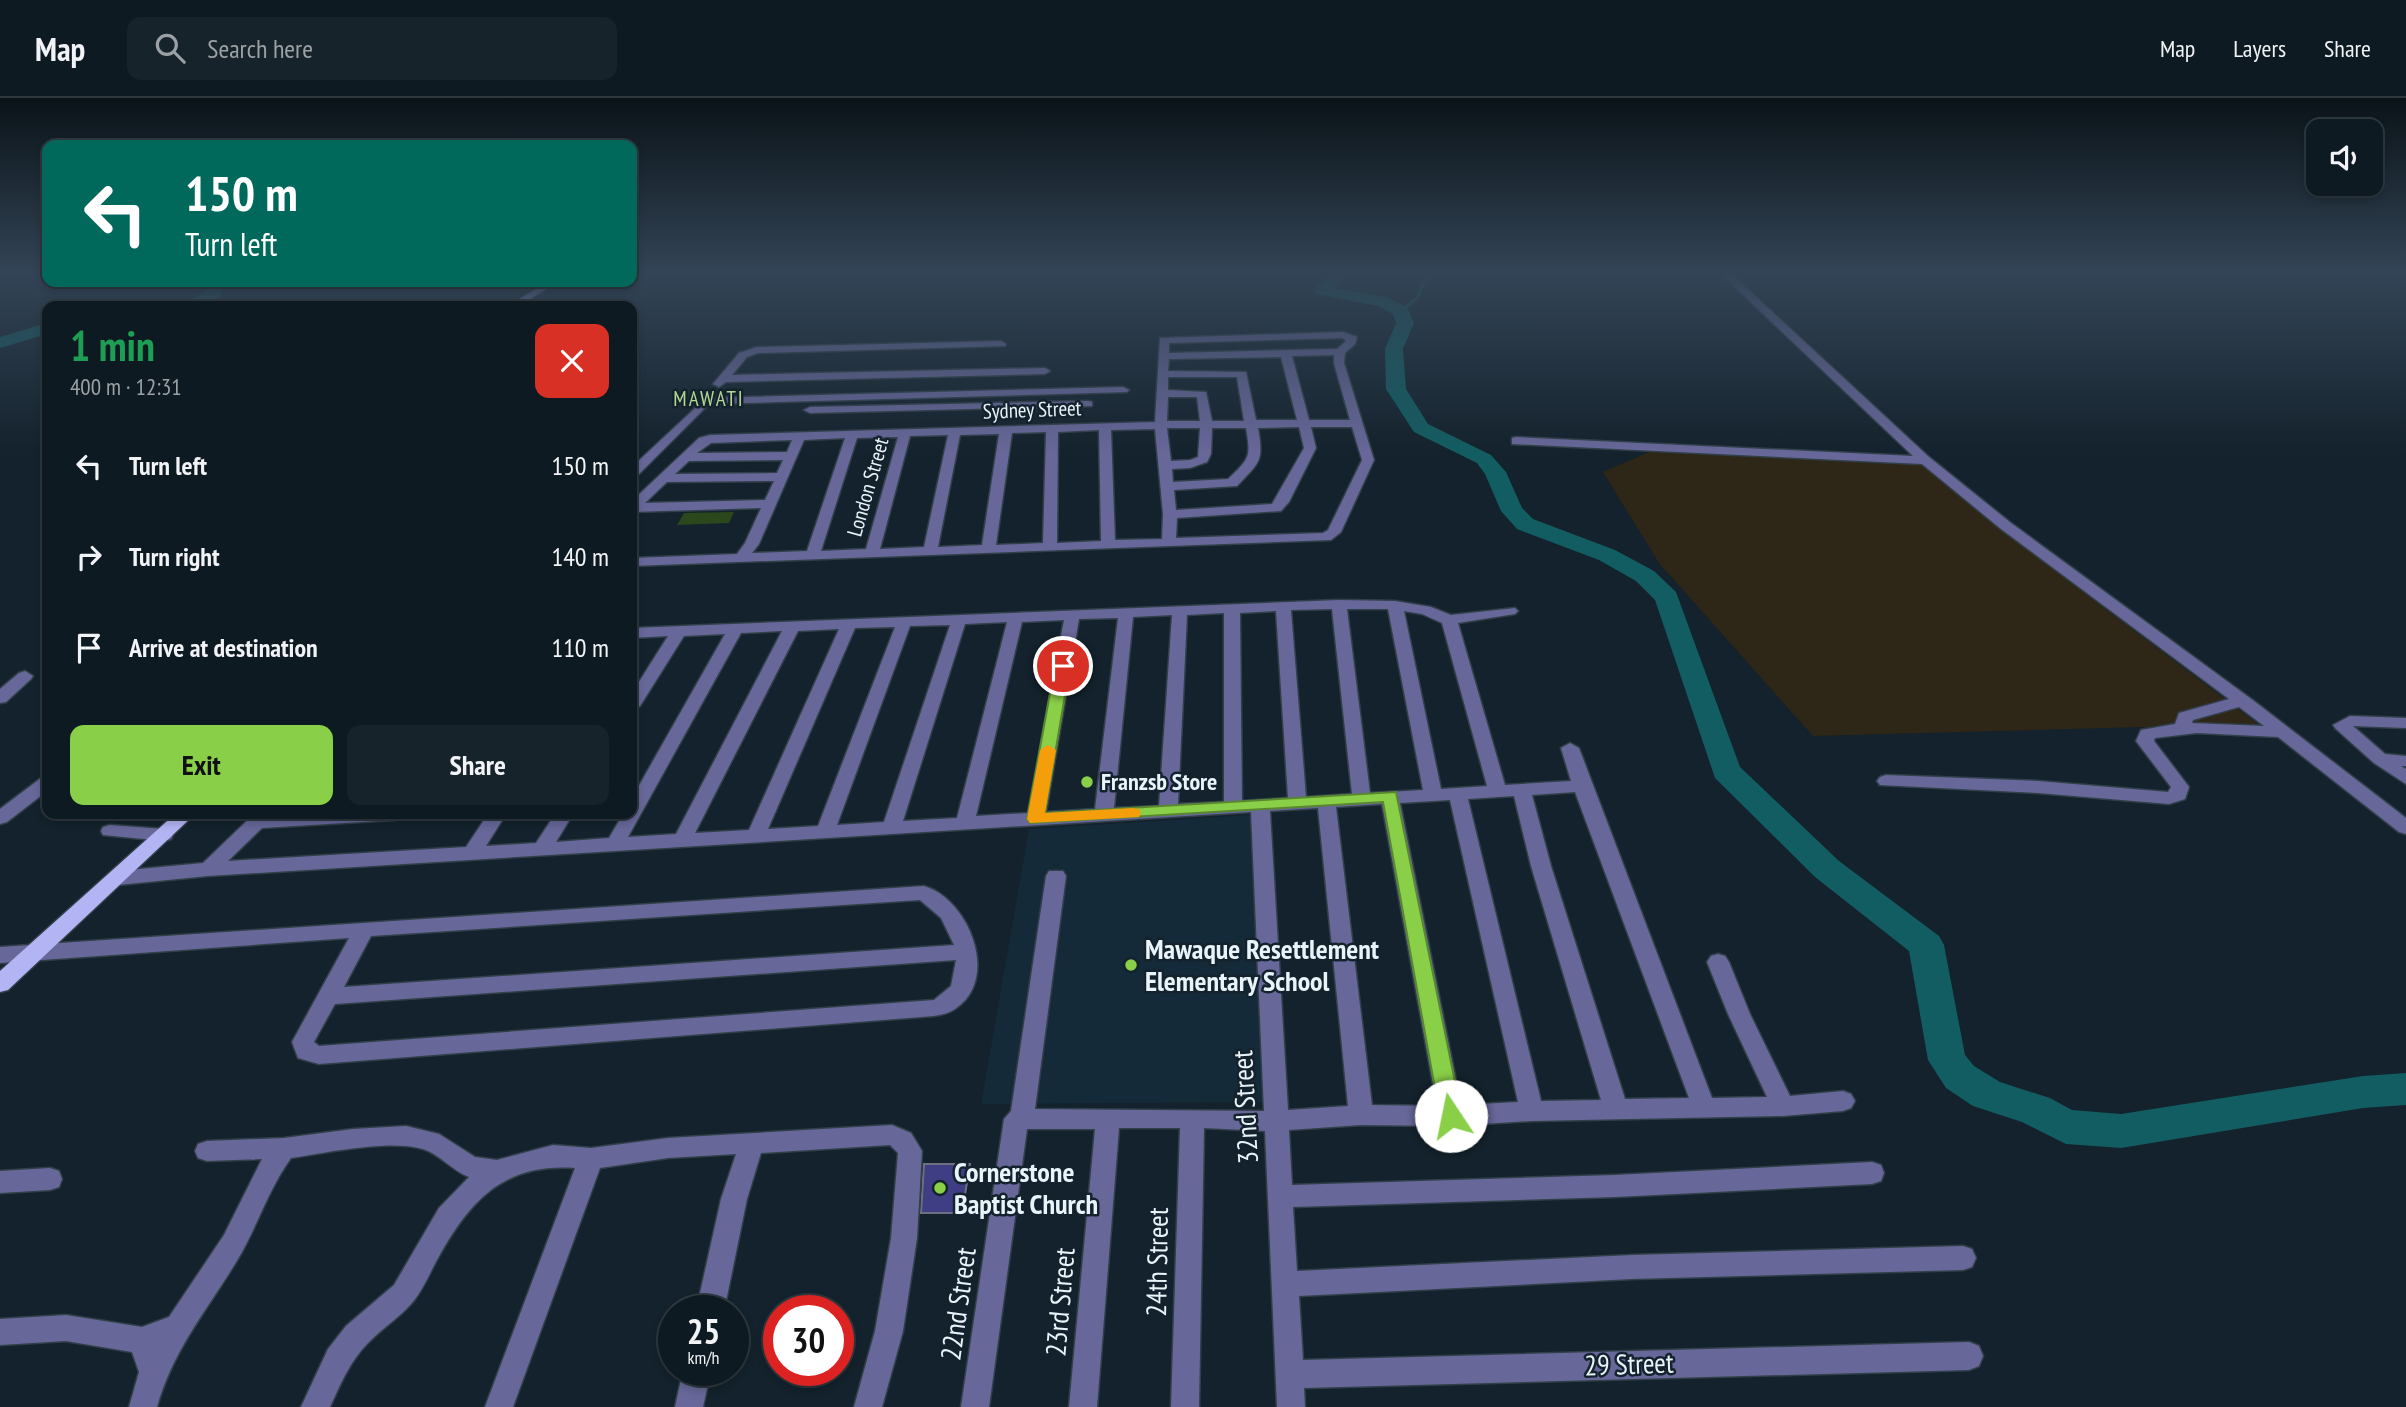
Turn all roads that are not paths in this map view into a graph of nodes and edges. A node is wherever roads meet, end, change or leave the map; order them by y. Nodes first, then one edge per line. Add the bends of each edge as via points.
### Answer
1 (1791, 332) edge
2 (1001, 344) dead end
3 (1340, 352) junction
4 (1286, 354) junction
5 (1164, 356) junction
6 (1045, 371) dead end
7 (1163, 374) junction
8 (724, 379) junction
9 (1124, 390) dead end
10 (1162, 393) junction
11 (706, 401) junction
12 (1088, 404) dead end
13 (695, 413) junction
14 (1304, 422) junction
15 (1358, 423) junction
16 (1253, 424) junction
17 (1161, 425) junction
18 (1206, 426) junction
19 (1105, 427) junction
20 (1006, 430) junction
21 (1052, 430) junction
22 (955, 432) junction
23 (905, 433) junction
24 (852, 434) junction
25 (800, 436) junction
26 (1516, 442) dead end
27 (790, 456) junction
28 (685, 457) junction
29 (1925, 460) junction
30 (1165, 465) junction
31 (637, 469) edge
32 (782, 477) junction
33 (664, 478) junction
34 (1168, 486) junction
35 (637, 503) edge
36 (769, 504) junction
37 (637, 508) edge
38 (1170, 514) junction
39 (1169, 543) junction
40 (1108, 545) junction
41 (1050, 548) junction
42 (930, 550) junction
43 (988, 550) junction
44 (872, 552) junction
45 (813, 554) junction
46 (747, 556) junction
47 (637, 557) edge
48 (1339, 604) junction
49 (1395, 605) junction
50 (1283, 607) junction
51 (1232, 609) junction
52 (1180, 610) junction
53 (1510, 611) dead end
54 (1126, 613) junction
55 (1072, 615) junction
56 (1016, 617) junction
57 (959, 619) junction
58 (1449, 620) junction
59 (904, 623) junction
60 (849, 624) junction
61 (792, 627) junction
62 (734, 631) junction
63 (678, 632) junction
64 (637, 633) edge
65 (25, 676) dead end
66 (4, 692) edge
67 (637, 698) edge
68 (2242, 701) junction
69 (2406, 723) edge
70 (2182, 730) junction
71 (2282, 732) junction
72 (1570, 748) dead end
73 (2381, 759) junction
74 (2406, 761) edge
75 (2406, 778) edge
76 (1885, 781) dead end
77 (42, 786) edge
78 (1582, 786) junction
79 (1497, 790) junction
80 (1522, 790) junction
81 (1457, 792) junction
82 (1433, 793) junction
83 (1390, 796) junction
84 (1362, 798) junction
85 (1326, 801) junction
86 (1297, 802) junction
87 (1260, 804) junction
88 (637, 805) edge
89 (1233, 807) junction
90 (1168, 811) junction
91 (1104, 815) junction
92 (0, 818) edge
93 (181, 819) edge
94 (260, 819) edge
95 (494, 819) edge
96 (561, 819) edge
97 (629, 819) edge
98 (1036, 819) junction
99 (2402, 821) edge
100 (965, 824) junction
101 (891, 829) junction
102 (110, 831) dead end
103 (825, 832) junction
104 (164, 835) junction
105 (755, 837) junction
106 (682, 841) junction
107 (615, 844) junction
108 (542, 849) junction
109 (472, 853) junction
110 (208, 869) junction
111 (1056, 876) dead end
112 (118, 878) junction
113 (364, 929) junction
114 (966, 952) junction
115 (0, 955) edge
116 (30, 956) junction
117 (1718, 962) dead end
118 (0, 984) edge
119 (326, 996) junction
120 (1843, 1101) dead end
121 (1783, 1106) junction
122 (1704, 1108) junction
123 (1616, 1109) junction
124 (1532, 1111) junction
125 (1361, 1115) junction
126 (1451, 1116) junction
127 (1192, 1118) junction
128 (1108, 1119) junction
129 (1275, 1121) junction
130 (1018, 1122) junction
131 (752, 1142) junction
132 (284, 1148) junction
133 (207, 1151) dead end
134 (591, 1159) junction
135 (497, 1171) junction
136 (1872, 1172) dead end
137 (50, 1179) dead end
138 (0, 1182) edge
139 (1279, 1195) junction
140 (1963, 1258) dead end
141 (1285, 1284) junction
142 (713, 1295) edge
143 (177, 1326) junction
144 (0, 1332) edge
145 (142, 1340) junction
146 (1969, 1356) dead end
147 (153, 1372) junction
148 (1290, 1374) junction
149 (694, 1386) edge
150 (143, 1407) edge
151 (315, 1407) edge
152 (499, 1407) edge
153 (689, 1407) edge
154 (868, 1407) edge
155 (975, 1407) edge
156 (1083, 1407) edge
157 (1185, 1407) edge
158 (1290, 1407) edge

1 - 29 street
2 - 8 street via 757,350 743,355
3 - 4 street
3 - 5 street via 1352,337 1167,339
3 - 15 street via 1339,363
4 - 5 street
4 - 14 street
5 - 7 street
6 - 8 street
7 - 10 street
7 - 16 street via 1242,374
8 - 11 street
9 - 11 street
10 - 17 street
10 - 18 street via 1202,394
11 - 13 street
12 - 13 street
13 - 31 street
14 - 15 street, Sydney Street
14 - 16 street, Sydney Street
14 - 38 street via 1308,455 1276,508
15 - 39 street via 1368,460 1330,536
16 - 18 street, Sydney Street
16 - 34 street via 1256,452 1237,481
17 - 18 street, Sydney Street
17 - 19 street, Sydney Street
17 - 30 street
18 - 30 street via 1203,458
19 - 21 street, Sydney Street
19 - 40 street
20 - 21 street, Sydney Street
20 - 22 street, Sydney Street
20 - 43 street
21 - 41 street
22 - 23 street, Sydney Street
22 - 42 street
23 - 24 street, Sydney Street
23 - 44 street, London Street
24 - 25 street, Sydney Street
24 - 45 street
25 - 27 street
25 - 28 street, Sydney Street via 706,440
26 - 29 street
27 - 28 street
27 - 32 street
28 - 33 street
29 - 68 street via 2006,526
30 - 34 street
32 - 33 street
32 - 36 street
33 - 35 street
34 - 38 street
36 - 37 street
36 - 46 street
38 - 39 street
39 - 40 street
40 - 41 street
41 - 43 street
42 - 43 street
42 - 44 street
44 - 45 street
45 - 46 street
46 - 47 street
48 - 49 street
48 - 50 street
48 - 84 street
49 - 58 street
49 - 82 street
50 - 51 street
50 - 86 street
51 - 52 street
51 - 89 street
52 - 54 street
52 - 90 street
53 - 58 street
54 - 55 street
54 - 91 street
55 - 56 street
55 - 98 street
56 - 57 street
56 - 100 street
57 - 59 street
57 - 101 street
58 - 79 street
59 - 60 street
59 - 103 street
60 - 61 street
60 - 105 street
61 - 62 street
61 - 106 street
62 - 63 street
62 - 88 street
63 - 64 street
63 - 67 street
65 - 66 street
68 - 70 street via 2195,712 2185,718
68 - 71 street
69 - 73 street via 2350,721 2342,725
70 - 71 street
70 - 76 street via 2147,734 2145,741 2180,786 2179,795 2169,798
71 - 99 street
72 - 78 street
73 - 74 street
73 - 75 street
77 - 92 street
78 - 80 street
78 - 122 street
79 - 80 street
79 - 81 street
80 - 123 street
81 - 82 street
81 - 124 street
82 - 83 street
83 - 84 street
83 - 126 street
84 - 85 street
85 - 86 street
85 - 125 street
86 - 87 street
87 - 89 street
87 - 129 street, 32nd Street
89 - 90 street
90 - 91 street
91 - 98 street
93 - 104 main road
94 - 110 street
95 - 109 street
96 - 108 street
97 - 107 street
98 - 100 street
100 - 101 street
101 - 103 street
102 - 104 street
103 - 105 street
104 - 112 main road
105 - 106 street
106 - 107 street
107 - 108 street
108 - 109 street
109 - 110 street
110 - 112 street
111 - 130 street, 22nd Street
112 - 116 main road
113 - 114 street via 924,893 942,904 960,929
113 - 116 street via 85,948
113 - 119 street
114 - 119 street
114 - 119 street via 967,970 958,989 949,1002 934,1009 319,1055 306,1052 303,1042
115 - 116 street
116 - 118 main road
117 - 121 street
120 - 121 street
121 - 122 street
122 - 123 street
123 - 124 street
124 - 126 street
125 - 126 street
125 - 129 street
127 - 128 street
127 - 129 street
127 - 157 street, 24th Street
128 - 130 street
128 - 156 street, 23rd Street
129 - 139 street, 32nd Street
130 - 155 street, 22nd Street
131 - 134 street
131 - 142 street via 734,1199
131 - 154 street via 892,1135 910,1151 904,1238
132 - 133 street
132 - 135 street via 420,1138 466,1167
132 - 143 street via 271,1164 232,1244
134 - 135 street via 553,1156
134 - 152 street
135 - 151 street via 464,1196 448,1216 403,1294 356,1335 338,1359
136 - 139 street via 1678,1184
137 - 138 street
139 - 141 street, 32nd Street
140 - 141 street via 1632,1267
141 - 148 street, 32nd Street
143 - 145 street
143 - 147 street
144 - 145 street via 66,1328
145 - 147 street
146 - 148 street, 29 Street
147 - 150 street
148 - 158 street, 32nd Street
149 - 153 street

